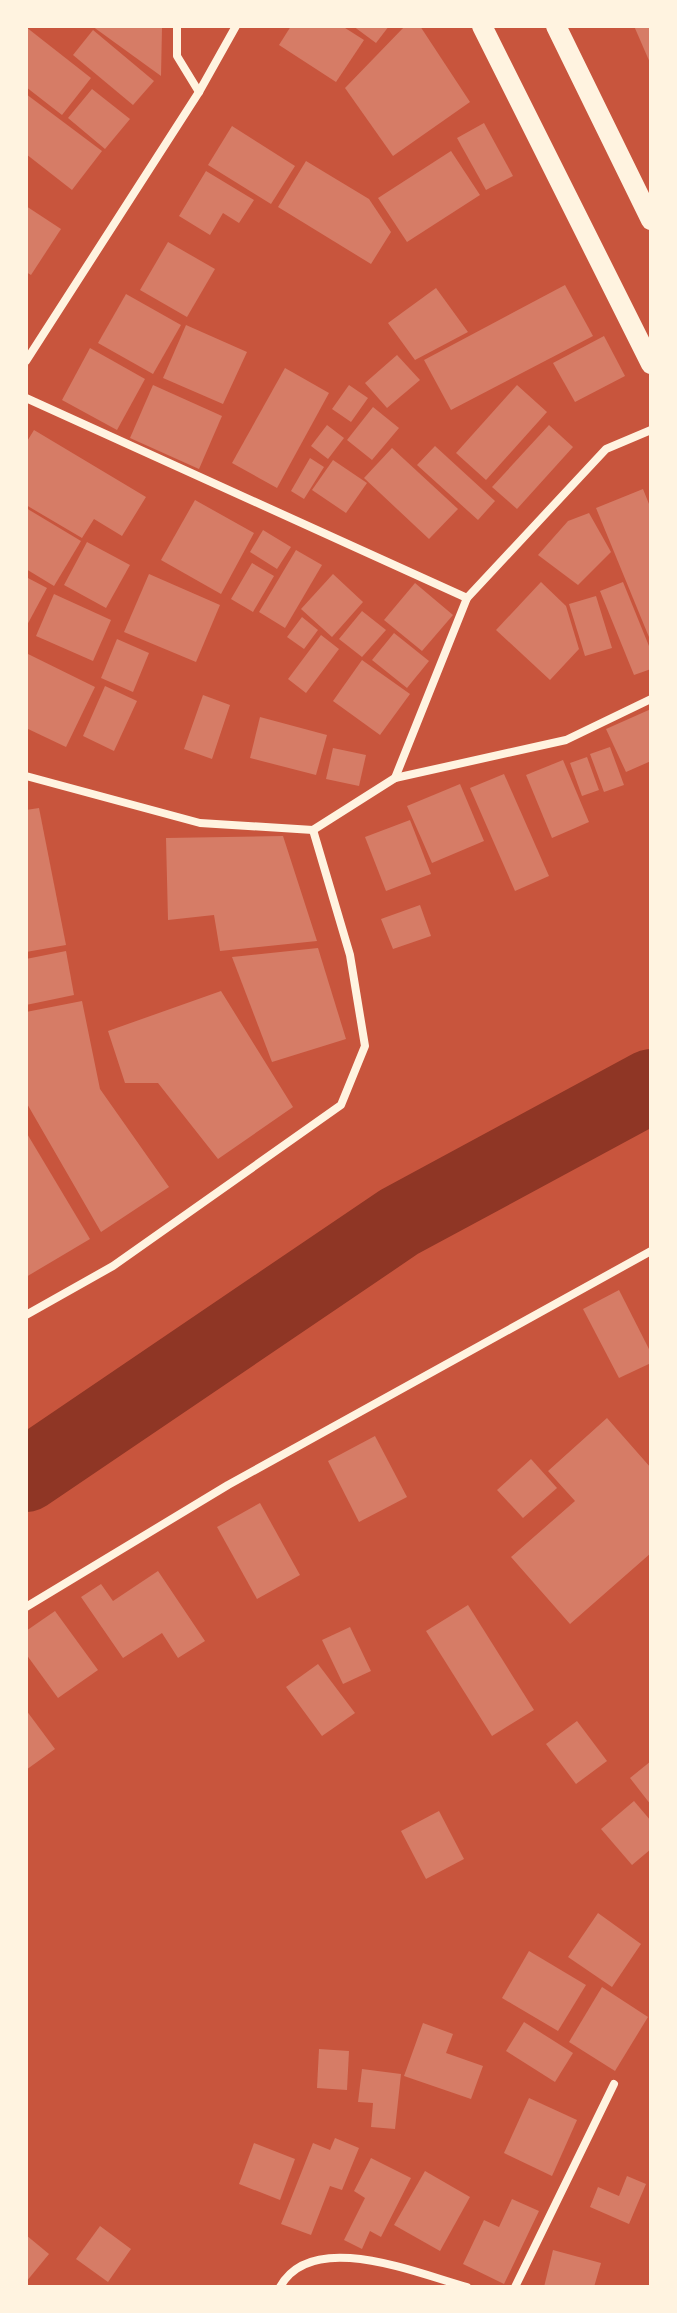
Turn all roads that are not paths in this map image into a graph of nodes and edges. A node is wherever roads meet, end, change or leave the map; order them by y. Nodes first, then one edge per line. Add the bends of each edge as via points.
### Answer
1 (177, 26) edge
2 (236, 26) edge
3 (482, 26) edge
4 (556, 26) edge
5 (199, 92) junction
6 (651, 220) edge
7 (26, 361) edge
8 (651, 364) edge
9 (26, 398) edge
10 (651, 430) edge
11 (467, 598) junction
12 (651, 699) edge
13 (26, 776) edge
14 (395, 778) junction
15 (313, 830) junction
16 (651, 1251) edge
17 (26, 1315) edge
18 (26, 1607) edge
19 (614, 2084) dead end
20 (280, 2287) edge
21 (467, 2287) edge
22 (515, 2287) edge

1 - 5 street via 177,56
2 - 5 street
3 - 8 main road
4 - 6 main road
5 - 7 street
9 - 11 street
10 - 11 street via 606,449
11 - 14 street
12 - 14 street via 566,740
13 - 15 street via 200,823
14 - 15 street
15 - 17 street via 350,955 365,1046 341,1105 113,1266
16 - 18 street via 228,1485
19 - 22 street
20 - 21 street via 284,2278 316,2258 353,2257

